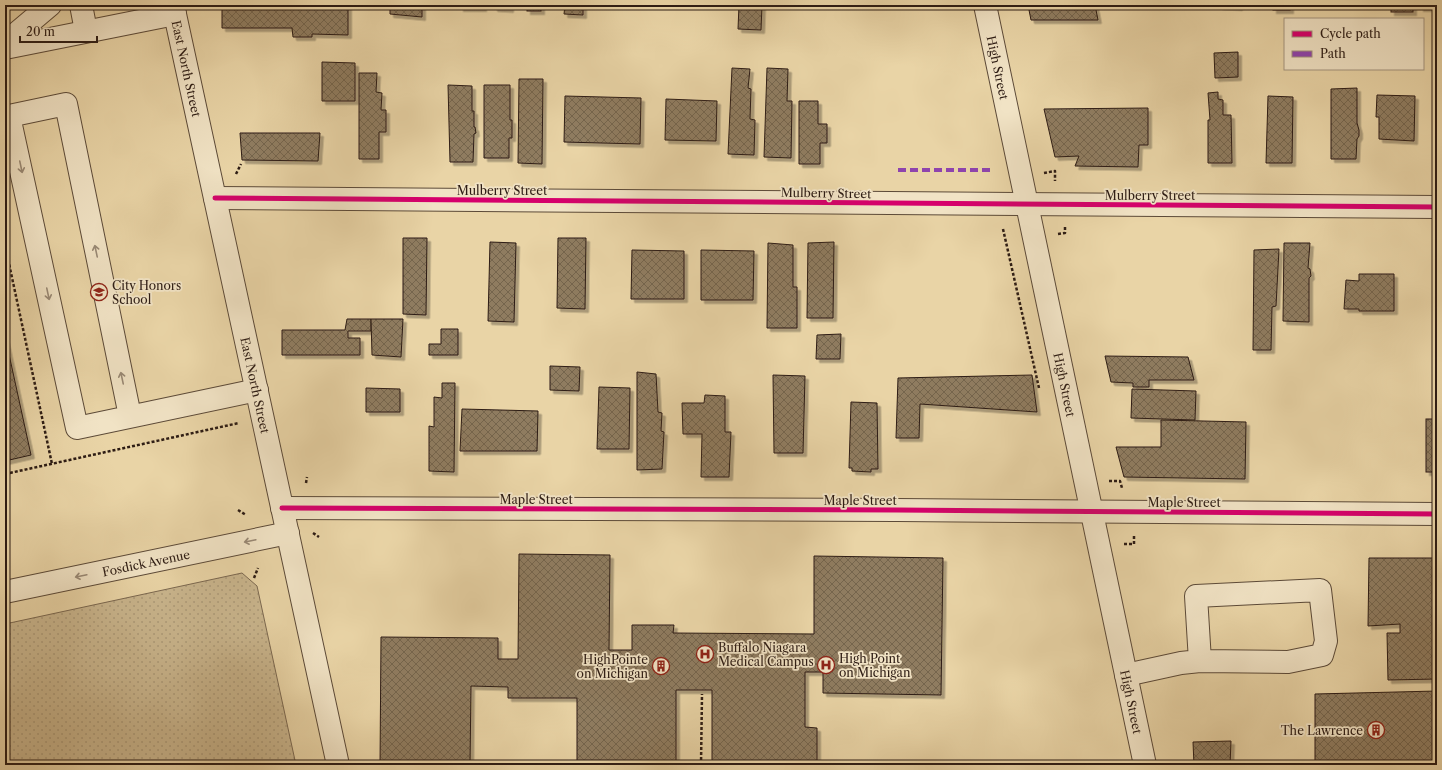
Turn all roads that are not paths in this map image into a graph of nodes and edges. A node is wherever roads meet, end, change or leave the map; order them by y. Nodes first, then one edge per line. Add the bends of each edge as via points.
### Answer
1 (50, 5) edge
2 (82, 5) edge
3 (984, 5) edge
4 (174, 10) edge
5 (86, 31) junction
6 (5, 43) edge
7 (5, 48) edge
8 (215, 198) junction
9 (1026, 204) junction
10 (1437, 207) edge
11 (257, 390) junction
12 (130, 416) junction
13 (282, 508) junction
14 (1092, 512) junction
15 (1437, 514) edge
16 (288, 533) junction
17 (5, 592) edge
18 (1200, 661) junction
19 (1126, 675) junction
20 (338, 765) edge
21 (1145, 765) edge

1 - 6 street
2 - 5 street
3 - 9 street, High Street
4 - 5 street
4 - 8 street, East North Street
5 - 7 street
8 - 9 street, Mulberry Street
8 - 11 street, East North Street
9 - 10 street, Mulberry Street
9 - 14 street, High Street
11 - 12 street
11 - 13 street, East North Street
12 -> 12 street via 66,104 10,116 77,428
13 - 14 street, Maple Street
13 - 16 street, East North Street
14 - 15 street, Maple Street
14 - 19 street, High Street
16 -> 17 street, Fosdick Avenue
16 - 20 street, East North Street
18 - 18 street via 1288,662 1322,655 1326,641 1320,590 1196,596
18 - 19 street
19 - 21 street, High Street

